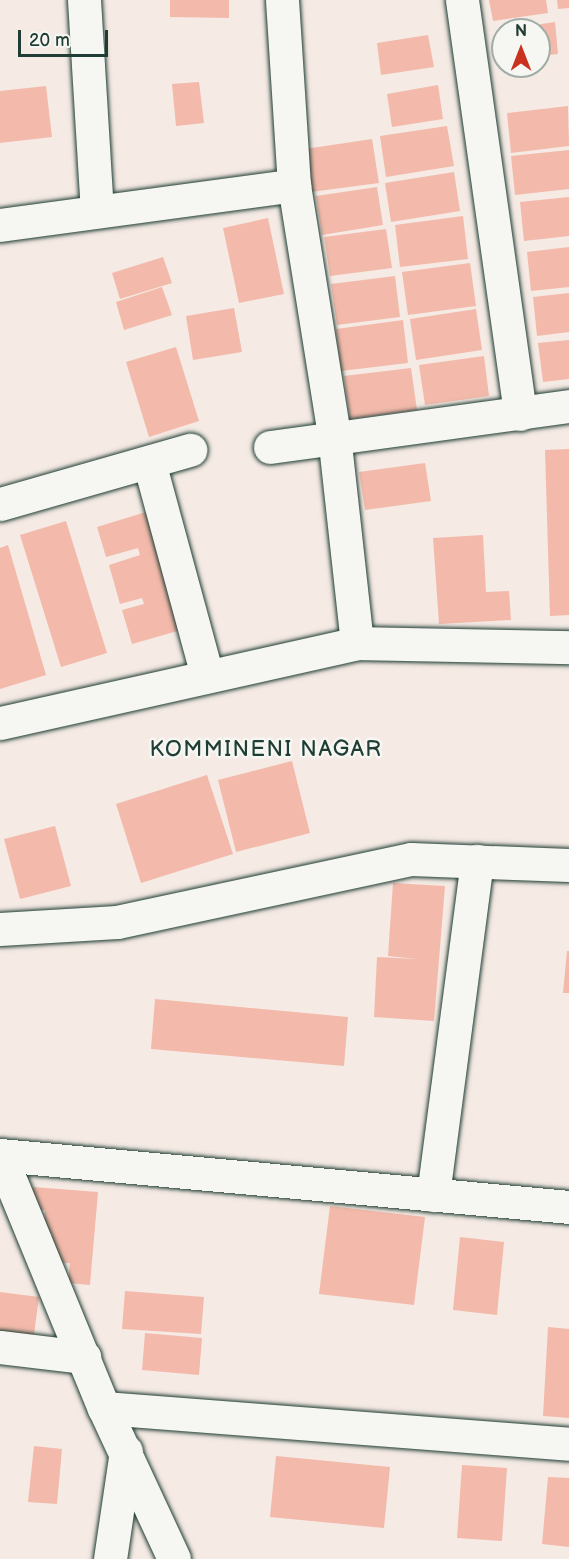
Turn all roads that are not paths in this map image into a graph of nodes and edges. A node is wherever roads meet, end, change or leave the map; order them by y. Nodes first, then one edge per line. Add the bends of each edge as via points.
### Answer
1 (84, 0) edge
2 (282, 0) edge
3 (462, 0) edge
4 (294, 185) junction
5 (97, 211) junction
6 (0, 225) edge
7 (569, 406) edge
8 (520, 414) junction
9 (334, 435) junction
10 (270, 447) dead end
11 (189, 450) dead end
12 (149, 462) junction
13 (0, 504) edge
14 (357, 643) junction
15 (569, 647) edge
16 (207, 676) junction
17 (0, 723) edge
18 (477, 861) junction
19 (569, 865) edge
20 (0, 929) edge
21 (0, 1155) edge
22 (433, 1195) junction
23 (569, 1207) edge
24 (0, 1347) edge
25 (84, 1357) junction
26 (104, 1408) junction
27 (569, 1444) edge
28 (126, 1452) junction
29 (110, 1559) edge
30 (174, 1559) edge

1 - 5 street
2 - 4 street
3 - 8 street
4 - 5 street
4 - 9 street
5 - 6 street
7 - 8 street
8 - 9 street
9 - 10 street
9 - 14 street
11 - 12 street
12 - 13 street
12 - 16 street
14 - 15 street
14 - 16 street
16 - 17 street
18 - 19 street
18 - 20 street via 411,859 117,922
18 - 22 street
21 - 22 street
21 - 25 street
22 - 23 street
24 - 25 street
25 - 26 street
26 - 27 street
26 - 28 street
28 - 29 street
28 - 30 street

